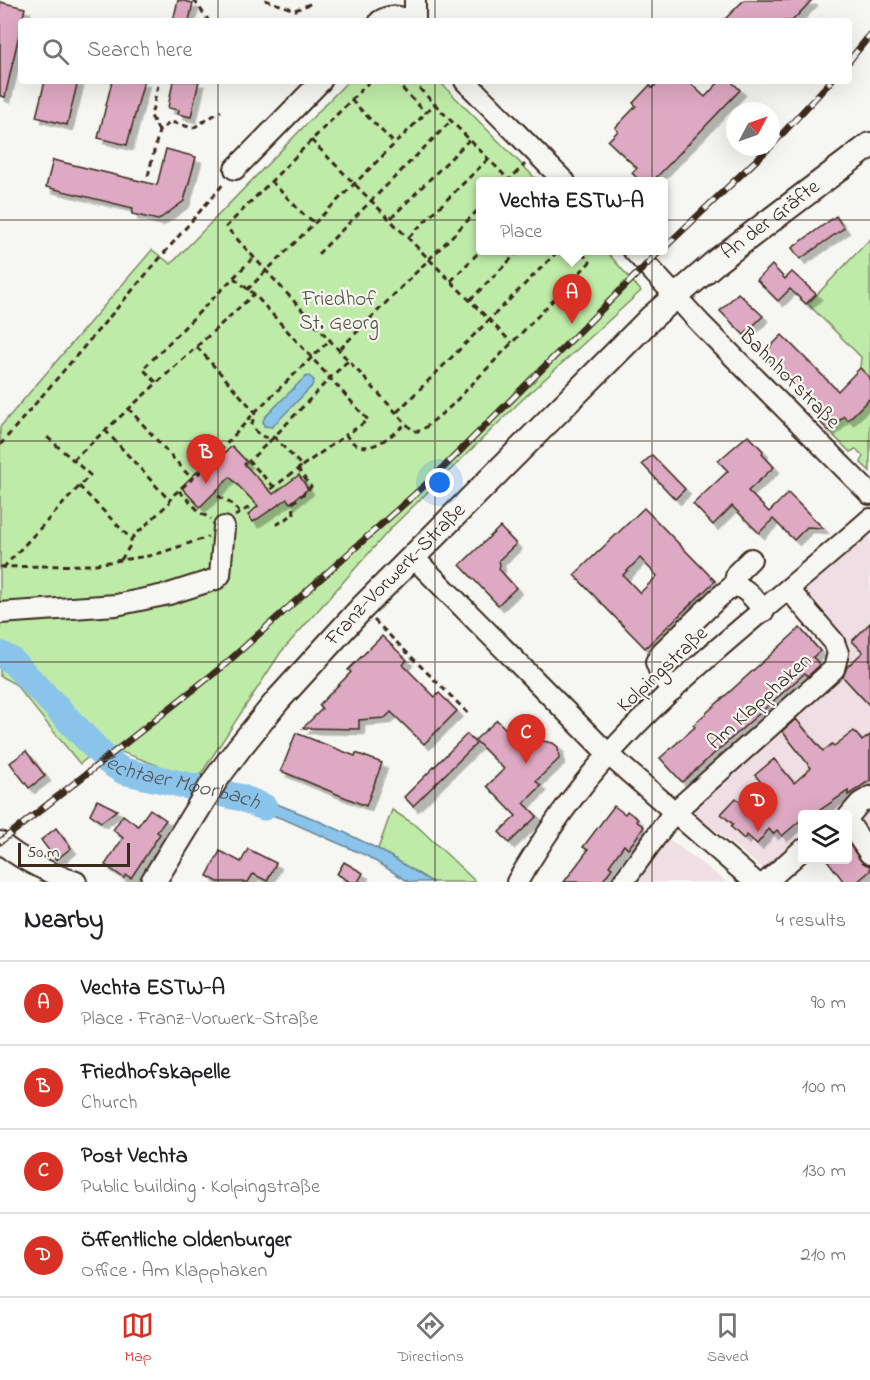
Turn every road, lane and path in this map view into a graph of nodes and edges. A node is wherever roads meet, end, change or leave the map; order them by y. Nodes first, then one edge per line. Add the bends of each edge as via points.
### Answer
1 (194, 0) edge
2 (265, 0) edge
3 (415, 0) edge
4 (312, 3) dead end
5 (207, 18) edge
6 (388, 18) edge
7 (404, 18) edge
8 (415, 18) edge
9 (158, 84) edge
10 (318, 84) edge
11 (367, 84) edge
12 (398, 84) edge
13 (415, 84) edge
14 (468, 84) edge
15 (351, 100) junction
16 (435, 104) junction
17 (221, 111) dead end
18 (426, 113) junction
19 (451, 121) junction
20 (159, 131) junction
21 (311, 140) junction
22 (469, 140) junction
23 (395, 144) junction
24 (870, 146) edge
25 (488, 159) junction
26 (235, 169) joint
27 (148, 176) dead end
28 (505, 177) edge
29 (560, 177) edge
30 (271, 181) junction
31 (355, 183) junction
32 (372, 200) junction
33 (476, 212) edge
34 (391, 218) junction
35 (316, 222) junction
36 (409, 237) junction
37 (318, 254) dead end
38 (476, 255) edge
39 (515, 255) edge
40 (554, 255) edge
41 (584, 255) edge
42 (637, 255) edge
43 (254, 257) junction
44 (430, 259) junction
45 (267, 270) junction
46 (234, 278) junction
47 (451, 281) junction
48 (247, 290) junction
49 (254, 294) junction
50 (675, 297) junction
51 (471, 300) junction
52 (490, 320) junction
53 (331, 339) junction
54 (512, 343) junction
55 (197, 347) junction
56 (340, 350) junction
57 (311, 358) junction
58 (350, 360) junction
59 (330, 378) junction
60 (156, 382) junction
61 (128, 408) junction
62 (255, 412) junction
63 (397, 412) junction
64 (407, 423) junction
65 (105, 430) junction
66 (346, 435) junction
67 (46, 436) dead end
68 (274, 437) junction
69 (0, 445) edge
70 (73, 459) junction
71 (302, 466) junction
72 (298, 469) junction
73 (192, 479) junction
74 (80, 486) junction
75 (178, 491) junction
76 (870, 494) edge
77 (218, 495) dead end
78 (170, 501) junction
79 (240, 513) dead end
80 (870, 519) edge
81 (276, 525) dead end
82 (224, 529) junction
83 (131, 538) junction
84 (413, 557) junction
85 (751, 559) dead end
86 (121, 560) junction
87 (1, 568) edge
88 (734, 585) junction
89 (789, 590) junction
90 (362, 608) junction
91 (765, 611) junction
92 (0, 613) edge
93 (673, 690) junction
94 (468, 713) dead end
95 (609, 755) junction
96 (870, 797) edge
97 (852, 812) edge
98 (673, 813) junction
99 (852, 828) edge
100 (0, 842) edge
101 (798, 854) edge
102 (870, 854) edge
103 (76, 882) edge
104 (153, 882) edge
105 (517, 882) edge
106 (623, 882) edge
107 (755, 882) edge
108 (766, 882) edge

1 - 5 path
2 - 4 path via 296,10
3 - 8 street
6 - 7 street
9 - 20 path via 151,116
10 - 26 street
11 - 15 path
12 - 18 path
13 - 16 path
14 - 29 street
15 - 21 path
15 - 23 path
16 - 18 path
16 - 19 path
17 - 20 path via 193,128 171,122
18 - 23 path
19 - 22 path
19 - 32 path
20 - 27 path
21 - 30 path
21 - 31 path
22 - 25 path
22 - 34 path
23 - 31 path
24 - 50 main road, An der Gräfte
25 - 28 path
25 - 36 path
26 - 69 path
30 - 35 path
30 - 43 path via 226,227
31 - 32 path
31 - 35 path
32 - 34 path
32 - 37 path
33 - 44 path
34 - 36 path
35 - 45 path
36 - 44 path
38 - 47 path
39 - 51 path
40 - 52 path
41 - 54 path via 590,262
42 - 50 street, Bahnhofstraße
43 - 45 path
43 - 46 path
44 - 47 path
44 - 56 path
45 - 48 path
45 - 53 path
46 - 48 path
46 - 60 path via 143,369
47 - 51 path
48 - 49 path
49 - 55 path
49 - 57 path
50 - 76 street, Bahnhofstraße
50 - 84 main road, Franz-Vorwerk-Straße
51 - 52 path
52 - 54 path
52 - 63 path
53 - 56 path
53 - 57 path
54 - 64 path via 421,431 413,431
55 - 60 path
55 - 62 path
56 - 58 path
57 - 59 path
57 - 62 path
58 - 59 path
58 - 63 path
59 - 66 path via 368,420
59 - 68 path
60 - 61 path
61 - 65 path
61 - 73 path
62 - 68 path via 255,432 266,438
62 - 73 path
63 - 64 path
64 - 66 path via 378,446 357,444
65 - 70 path
65 - 78 path
66 - 71 path
67 - 70 path
68 - 71 path
68 - 72 path via 249,461 272,488
70 - 74 path via 90,475
71 - 72 path
72 - 81 path via 311,487 293,502 294,514
73 - 75 path
74 - 83 path
74 - 87 path
75 - 78 path
75 - 82 path
77 - 79 path
78 - 83 path
80 - 89 street, Kolpingstraße
82 - 86 path via 154,555
82 - 92 street via 220,575 216,579 116,605
83 - 86 path
84 - 90 main road, Franz-Vorwerk-Straße
84 - 95 street
85 - 88 street via 737,573
86 - 87 path
88 - 91 street via 745,589
88 - 93 street via 656,662 662,678
89 - 91 street, Kolpingstraße
89 - 98 street, Am Klapphaken via 834,642 838,653 834,669
90 - 94 path
90 - 104 main road, Franz-Vorwerk-Straße via 279,700 216,779
91 - 93 street, Kolpingstraße
93 - 95 street, Kolpingstraße
95 - 98 street
95 - 105 street, Kolpingstraße via 544,838
96 - 97 street
98 - 106 street, Am Klapphaken
98 - 107 street
99 - 102 street
100 - 103 street via 54,875
101 - 108 street

